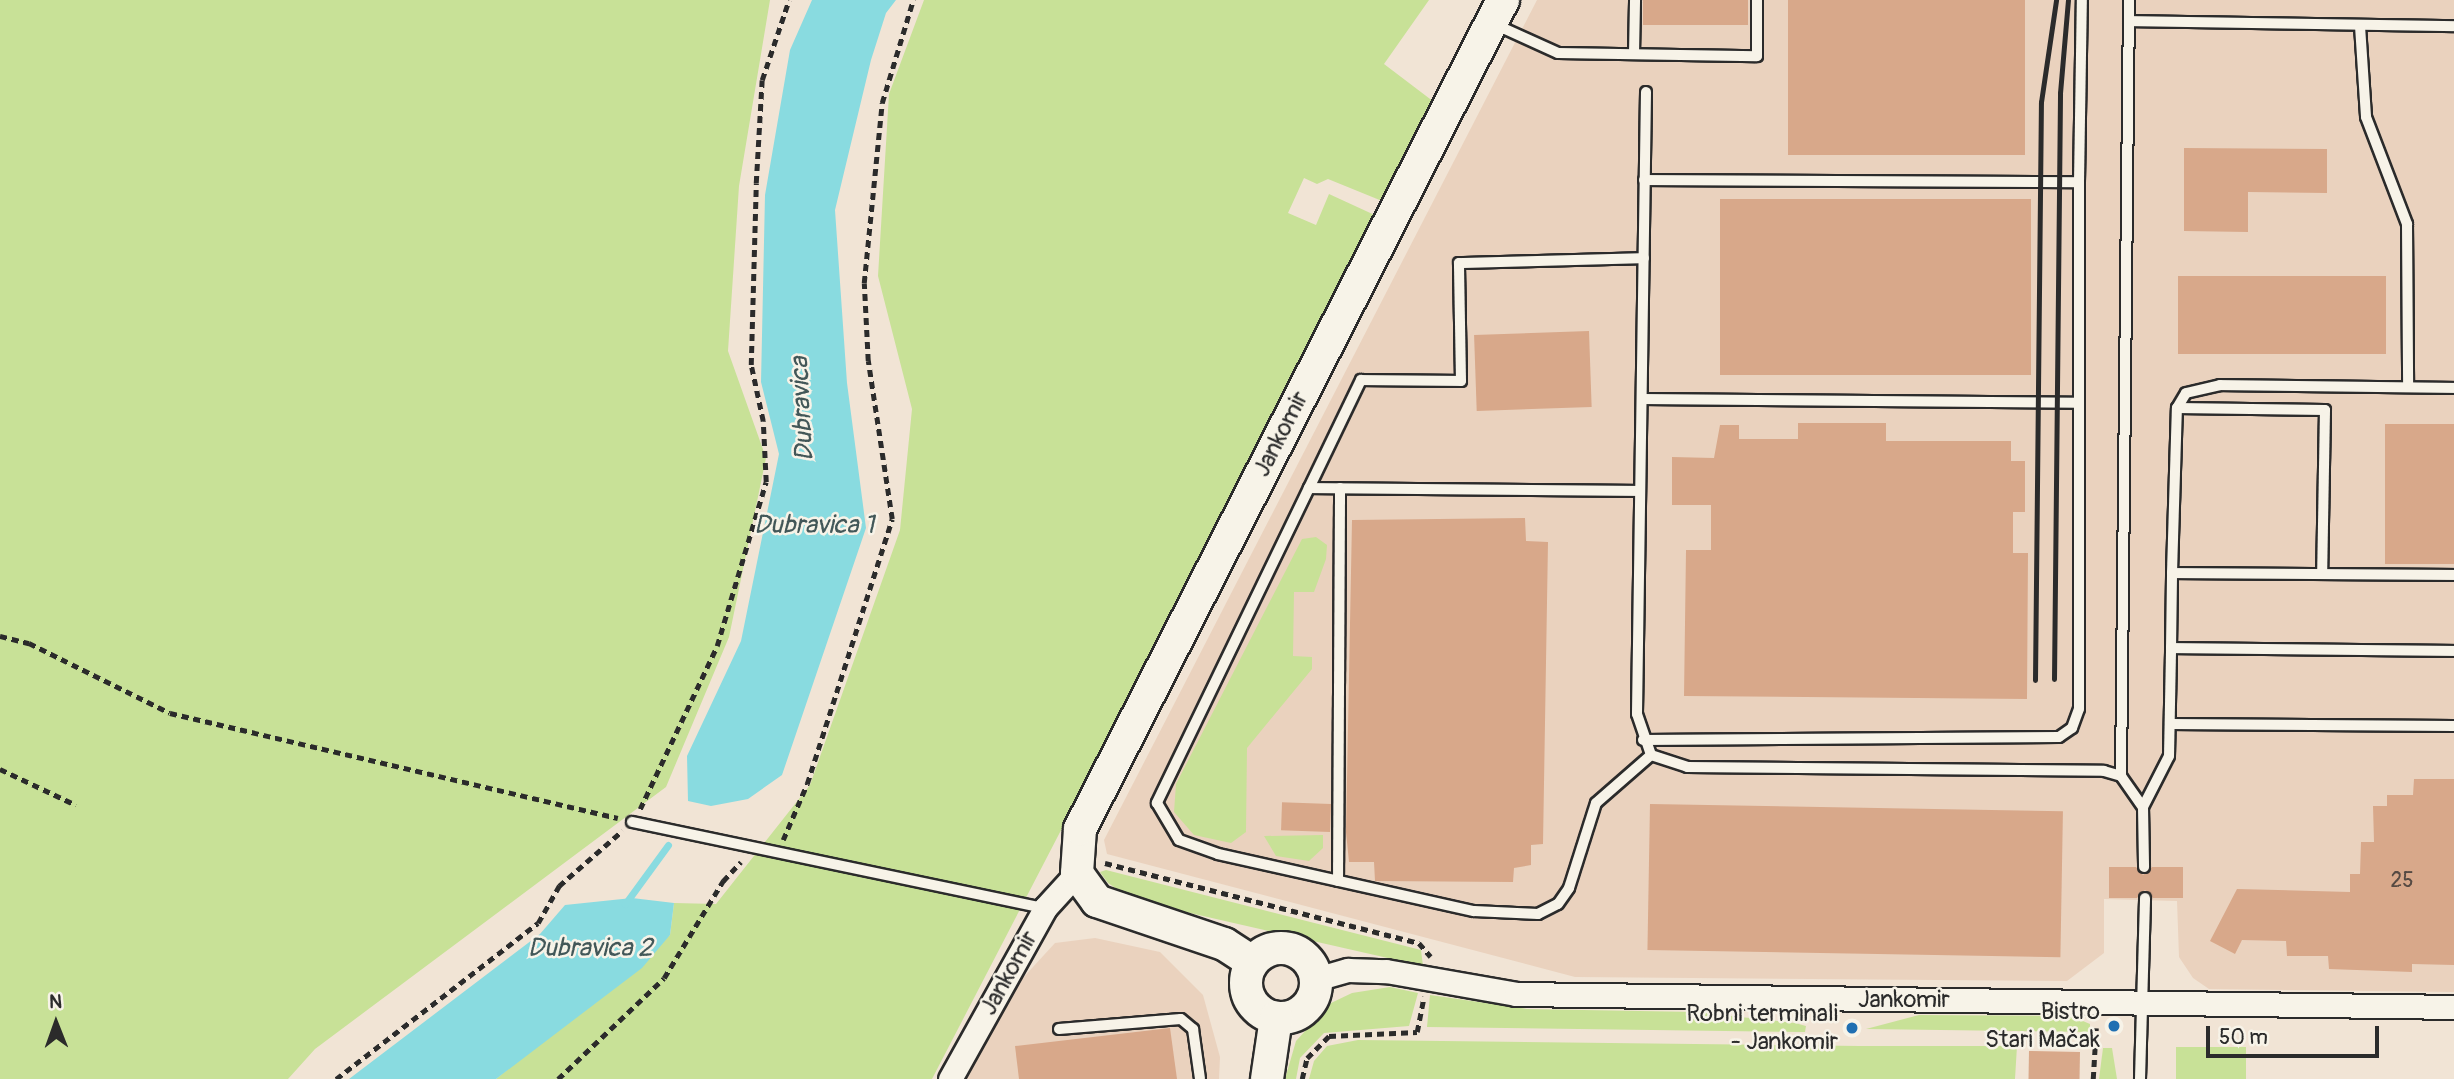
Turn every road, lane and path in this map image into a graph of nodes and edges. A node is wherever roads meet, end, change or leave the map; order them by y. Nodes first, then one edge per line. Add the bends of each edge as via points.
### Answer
1 (789, 0) edge
2 (913, 0) edge
3 (1635, 0) edge
4 (1756, 0) edge
5 (2082, 0) edge
6 (2129, 0) edge
7 (1497, 11) edge
8 (2129, 21) junction
9 (2360, 26) junction
10 (2454, 26) edge
11 (1634, 54) junction
12 (1646, 92) dead end
13 (1644, 180) junction
14 (2079, 182) junction
15 (1644, 258) junction
16 (2408, 387) junction
17 (2454, 388) edge
18 (1642, 399) junction
19 (2077, 403) junction
20 (2177, 408) junction
21 (1309, 488) junction
22 (1340, 488) junction
23 (1640, 491) junction
24 (2172, 573) junction
25 (2322, 574) junction
26 (2454, 575) edge
27 (0, 636) edge
28 (2171, 649) junction
29 (2454, 651) edge
30 (2170, 724) junction
31 (2454, 726) edge
32 (1643, 740) junction
33 (1651, 755) junction
34 (0, 769) edge
35 (2121, 776) junction
36 (76, 805) dead end
37 (2143, 807) junction
38 (632, 822) junction
39 (757, 845) junction
40 (777, 850) junction
41 (1089, 865) junction
42 (2144, 867) dead end
43 (1338, 880) junction
44 (2145, 898) dead end
45 (1045, 908) junction
46 (1252, 962) junction
47 (1429, 968) dead end
48 (1316, 979) junction
49 (1424, 993) dead end
50 (2143, 1002) junction
51 (2454, 1007) edge
52 (1276, 1018) junction
53 (2096, 1028) dead end
54 (1059, 1029) dead end
55 (336, 1079) edge
56 (558, 1079) edge
57 (950, 1079) edge
58 (1200, 1079) edge
59 (1267, 1079) edge
60 (1302, 1079) edge
61 (2093, 1079) edge
62 (2140, 1079) edge

1 - 38 path via 762,80 756,183 751,365 763,421 766,482 717,646
2 - 40 path via 882,103 864,283 868,361 892,519 807,784
3 - 11 lane
4 - 11 lane via 1756,56
5 - 14 lane
6 - 8 lane
7 - 11 lane via 1558,53
7 - 41 street, Jankomir via 1086,813
8 - 9 lane
8 - 35 lane
9 - 10 lane
9 - 16 lane via 2366,117 2407,224
12 - 13 lane
13 - 14 lane
13 - 15 lane
14 - 19 lane
15 - 18 lane
15 - 21 lane via 1459,263 1461,381 1361,380
16 - 17 lane
16 - 20 lane via 2197,387
18 - 19 lane
18 - 23 lane
19 - 32 lane via 2079,709 2072,728 2059,737
20 - 24 lane
20 - 25 lane via 2325,410
21 - 22 lane
21 - 43 lane via 1157,803 1179,840
22 - 23 lane
22 - 43 lane
23 - 32 lane via 1637,714
24 - 25 lane
24 - 28 lane
25 - 26 lane
27 - 38 path via 29,643 170,713
28 - 29 lane
28 - 30 lane
30 - 31 lane
30 - 37 lane via 2165,771
32 - 33 lane
33 - 35 lane via 1687,767 2104,771
33 - 43 lane via 1595,803 1569,888 1558,904 1538,914 1474,911
34 - 36 path
35 - 37 lane
37 - 42 lane
38 - 39 lane
38 - 55 path via 559,886 538,923
39 - 40 lane
39 - 56 path via 723,881 664,978
40 - 45 lane
41 - 45 street, Jankomir
41 - 46 street via 1103,905 1215,940
41 - 47 path via 1105,863 1419,943 1430,953
44 - 50 lane
45 - 57 street, Jankomir
46 - 48 street via 1265,951 1288,948 1308,961
46 - 52 street via 1245,979 1250,1001
48 - 50 street, Jankomir via 1368,970 1516,994
48 - 52 street via 1309,1004 1290,1017
49 - 60 path via 1417,1032 1329,1035 1307,1058
50 - 51 street, Jankomir
50 - 62 lane
52 - 59 street
53 - 61 path
54 - 58 lane via 1181,1019 1193,1029

